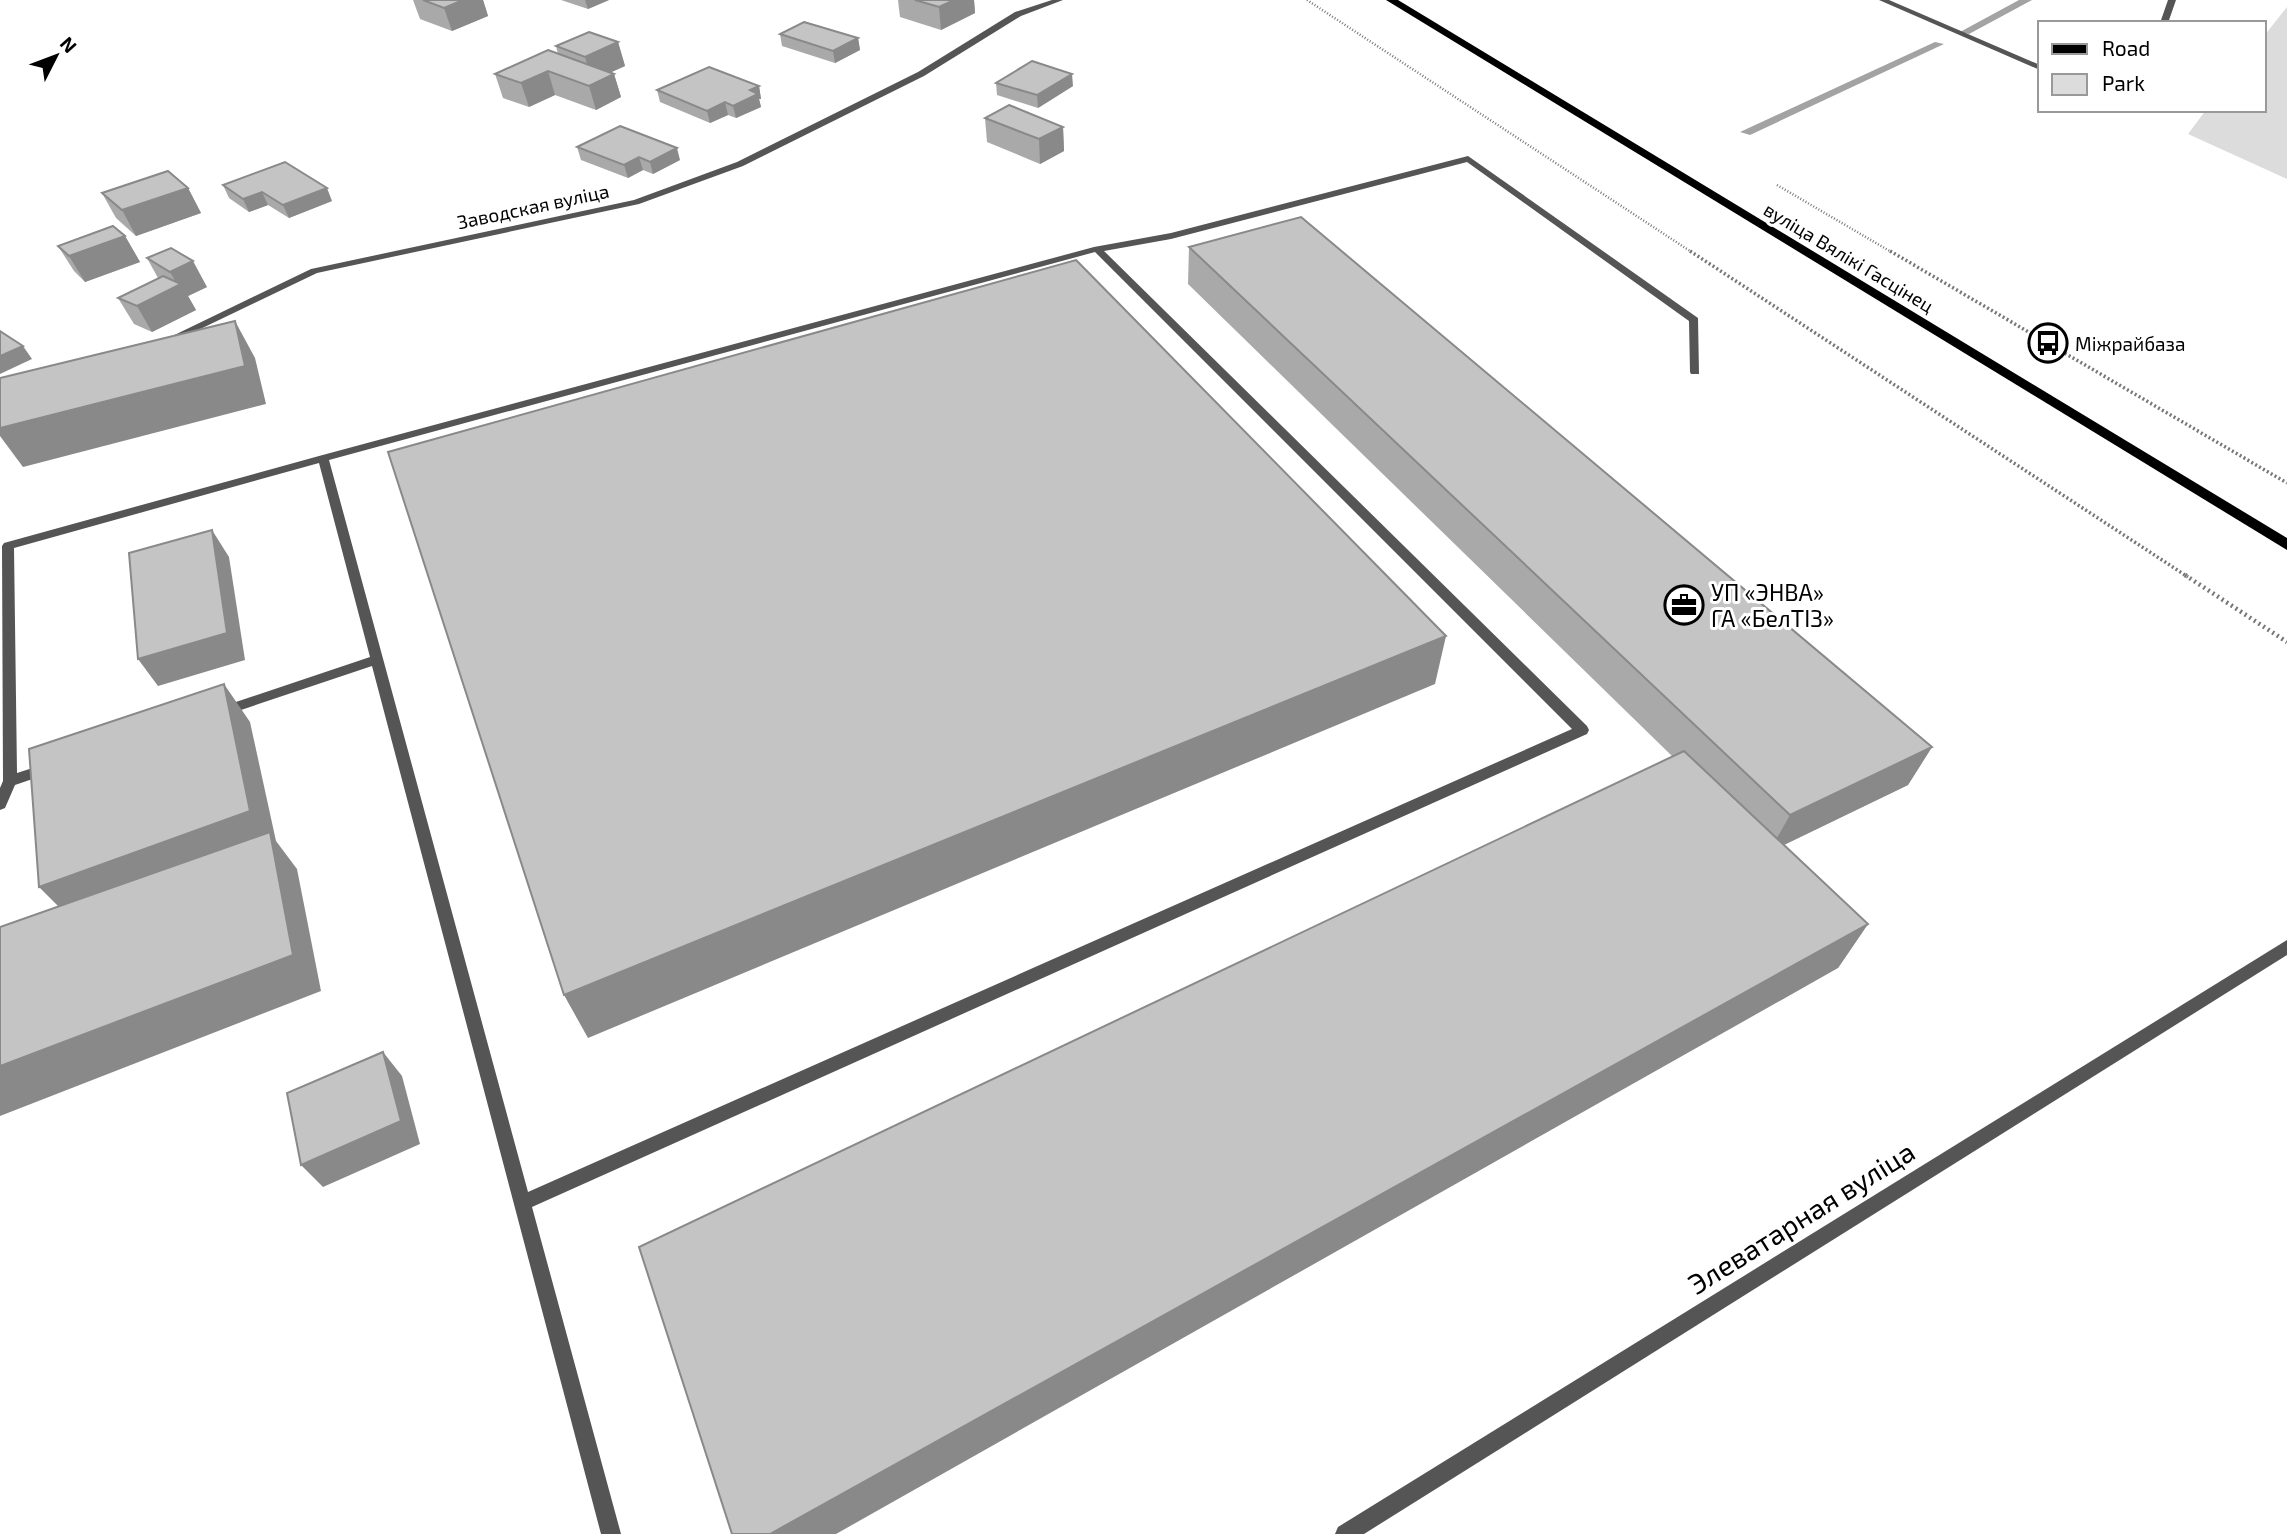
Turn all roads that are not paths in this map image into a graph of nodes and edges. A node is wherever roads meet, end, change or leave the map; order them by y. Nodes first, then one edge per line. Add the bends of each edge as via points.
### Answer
1 (1059, 0) edge
2 (1391, 0) edge
3 (1883, 0) edge
4 (2172, 0) edge
5 (2165, 21) edge
6 (2038, 67) edge
7 (1097, 249) junction
8 (152, 347) edge
9 (1695, 372) dead end
10 (323, 457) junction
11 (2287, 545) edge
12 (376, 660) junction
13 (206, 716) edge
14 (63, 764) edge
15 (10, 781) junction
16 (0, 804) edge
17 (2287, 947) edge
18 (522, 1203) junction
19 (611, 1534) edge
20 (1345, 1534) edge

1 - 8 street, Заводская вуліца via 1018,14 921,74 740,164 636,202 314,271
2 - 11 main road, вуліца Вялікі Гасцінец
3 - 6 street
4 - 5 street
7 - 9 street via 1171,236 1468,159 1694,320
7 - 10 street
7 - 18 street via 1582,730
10 - 12 street
10 - 15 street via 8,547
12 - 13 street
12 - 18 street
14 - 15 street
15 - 16 street
17 - 20 street, Элеватарная вуліца
18 - 19 street

